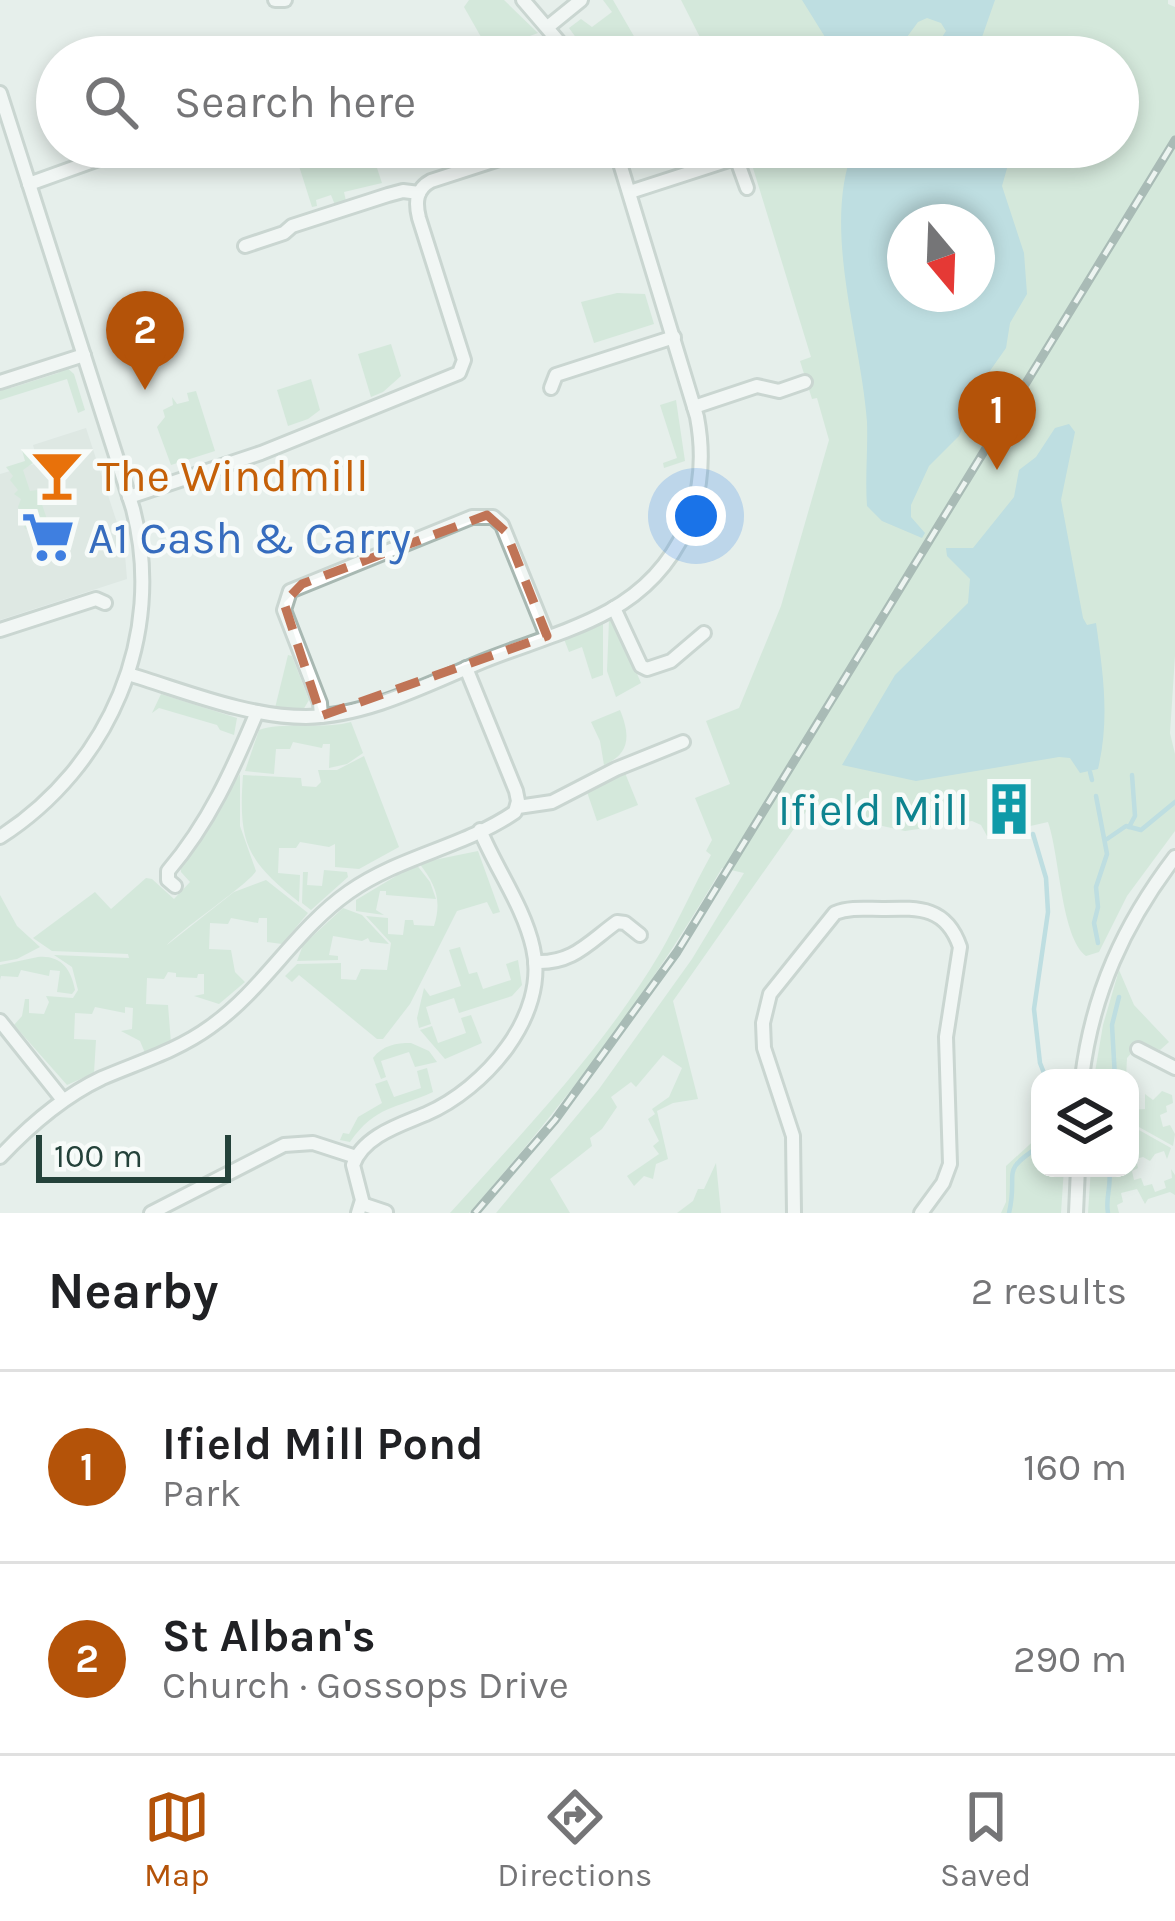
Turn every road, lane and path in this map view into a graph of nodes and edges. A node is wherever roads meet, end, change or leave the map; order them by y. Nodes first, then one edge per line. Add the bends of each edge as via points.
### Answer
1 (275, 0) edge
2 (285, 0) edge
3 (523, 0) edge
4 (581, 0) edge
5 (549, 26) junction
6 (556, 36) edge
7 (0, 93) edge
8 (74, 168) edge
9 (471, 168) edge
10 (622, 168) edge
11 (703, 168) edge
12 (740, 168) edge
13 (29, 184) junction
14 (747, 188) dead end
15 (630, 192) junction
16 (419, 193) junction
17 (244, 246) dead end
18 (674, 337) junction
19 (84, 355) junction
20 (0, 382) edge
21 (805, 382) dead end
22 (550, 388) dead end
23 (694, 406) junction
24 (129, 497) junction
25 (105, 603) dead end
26 (614, 608) junction
27 (0, 630) edge
28 (704, 633) dead end
29 (547, 636) junction
30 (466, 668) junction
31 (128, 674) junction
32 (257, 712) junction
33 (321, 716) junction
34 (683, 742) dead end
35 (518, 807) junction
36 (480, 830) junction
37 (0, 836) edge
38 (1175, 857) edge
39 (175, 886) dead end
40 (640, 934) dead end
41 (535, 962) junction
42 (0, 1022) edge
43 (1138, 1048) dead end
44 (1172, 1061) edge
45 (1084, 1069) edge
46 (63, 1100) junction
47 (0, 1157) edge
48 (356, 1157) junction
49 (1078, 1177) edge
50 (360, 1209) edge
51 (386, 1212) edge
52 (151, 1213) edge
53 (794, 1213) edge
54 (921, 1213) edge
55 (1076, 1213) edge

1 - 2 street
3 - 5 street
4 - 5 street
5 - 6 street
7 - 13 street
8 - 13 street
9 - 16 street
10 - 15 street
11 - 15 street
12 - 14 street
13 - 19 street
15 - 18 street
16 - 17 street via 403,190
16 - 24 street via 416,207 464,360 459,374
18 - 22 street via 556,375
18 - 23 street
19 - 20 street
19 - 24 street
21 - 23 street via 778,391 757,386
23 - 26 street via 702,468 689,523 669,560
24 - 31 street via 142,590
25 - 27 street via 96,599
26 - 28 street via 646,669 671,662
26 - 29 street
29 - 30 street
29 - 33 street via 502,525 472,517 290,591 284,610
30 - 33 street via 371,706
30 - 35 street
31 - 32 street
31 - 37 street via 72,775
32 - 33 street
32 - 39 street via 204,825 168,871
34 - 35 street via 552,802
35 - 36 street
36 - 41 street
36 - 46 street via 369,879 317,917 210,1028
38 - 45 street via 1107,970
40 - 41 street via 617,922 579,954
41 - 48 street via 528,1010 485,1072
42 - 46 street
43 - 44 street
46 - 47 street
48 - 50 street
48 - 52 street via 314,1143 284,1145
49 - 55 street
50 - 51 street
53 - 54 street via 795,1153 764,1048 766,1002 835,913 909,907 944,921 960,947 946,1037 950,1164

